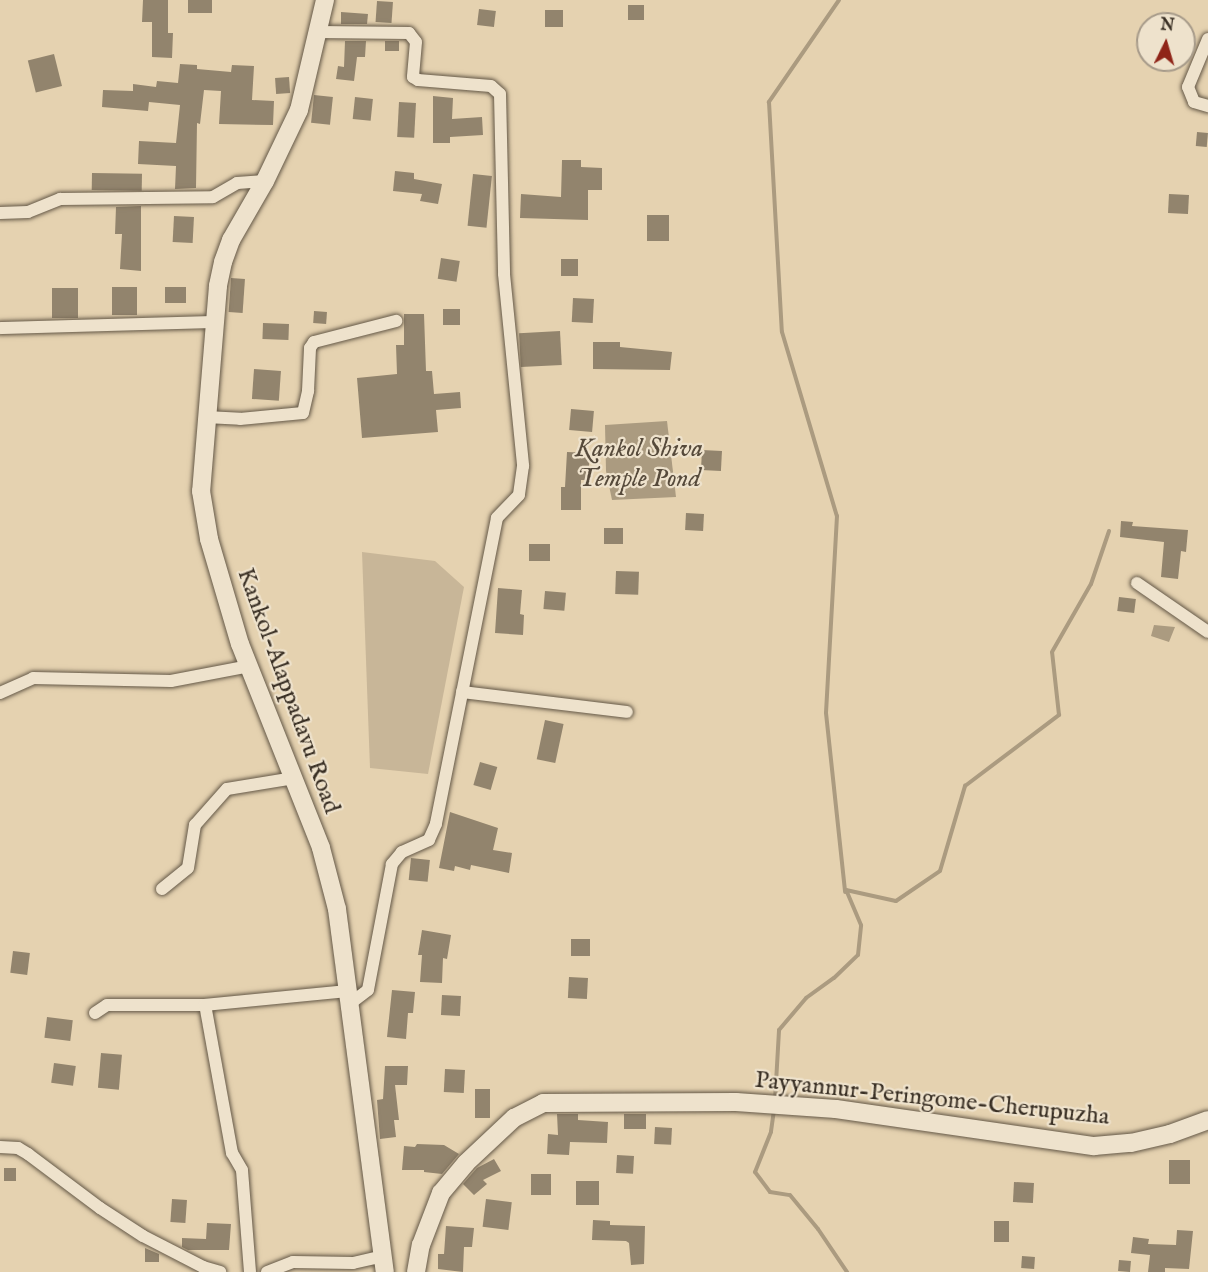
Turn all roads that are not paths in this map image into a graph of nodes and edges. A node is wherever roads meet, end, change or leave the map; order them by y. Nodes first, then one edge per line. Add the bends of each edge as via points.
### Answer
1 (325, 0) edge
2 (319, 32) junction
3 (1208, 39) edge
4 (1208, 106) edge
5 (265, 181) junction
6 (0, 213) edge
7 (396, 321) dead end
8 (215, 322) junction
9 (0, 328) edge
10 (207, 417) junction
11 (1137, 583) dead end
12 (1208, 632) edge
13 (250, 666) junction
14 (462, 692) junction
15 (0, 693) edge
16 (627, 712) dead end
17 (294, 778) junction
18 (162, 890) dead end
19 (350, 997) junction
20 (205, 1005) junction
21 (94, 1013) dead end
22 (1208, 1120) edge
23 (0, 1147) edge
24 (385, 1264) edge
25 (220, 1272) edge
26 (250, 1272) edge
27 (267, 1272) edge
28 (416, 1272) edge

1 - 2 main road, Kankol-Alappadavu Road
2 - 5 main road, Kankol-Alappadavu Road via 299,110
2 - 14 street via 410,33 416,42 413,77 491,86 500,94 504,274 523,466 519,495 497,518
3 - 4 street via 1188,87 1194,102
5 - 6 street via 237,183 213,197 60,199 28,212
5 - 8 main road, Kankol-Alappadavu Road via 231,240 223,262
7 - 10 street via 314,342 310,348 303,413 264,418
8 - 9 street
8 - 10 main road, Kankol-Alappadavu Road
10 - 13 main road, Kankol-Alappadavu Road via 201,491 209,539
11 - 12 street
13 - 15 street via 171,681 33,678
13 - 17 main road, Kankol-Alappadavu Road
14 - 16 street
14 - 19 street via 436,824 429,840 402,852 392,864 368,990
17 - 18 street via 227,789 195,825 188,868
17 - 19 main road, Kankol-Alappadavu Road via 321,848 338,909
19 - 20 street
19 - 24 main road, Kankol-Alappadavu Road
20 - 21 street via 107,1005
20 - 26 street via 232,1153 242,1170
22 - 28 main road, Payyannur-Peringome-Cherupuzha via 1131,1143 1094,1146 944,1123 736,1102 543,1103 514,1118 441,1193 421,1245
23 - 25 street via 18,1148 144,1236
24 - 27 street via 294,1262

